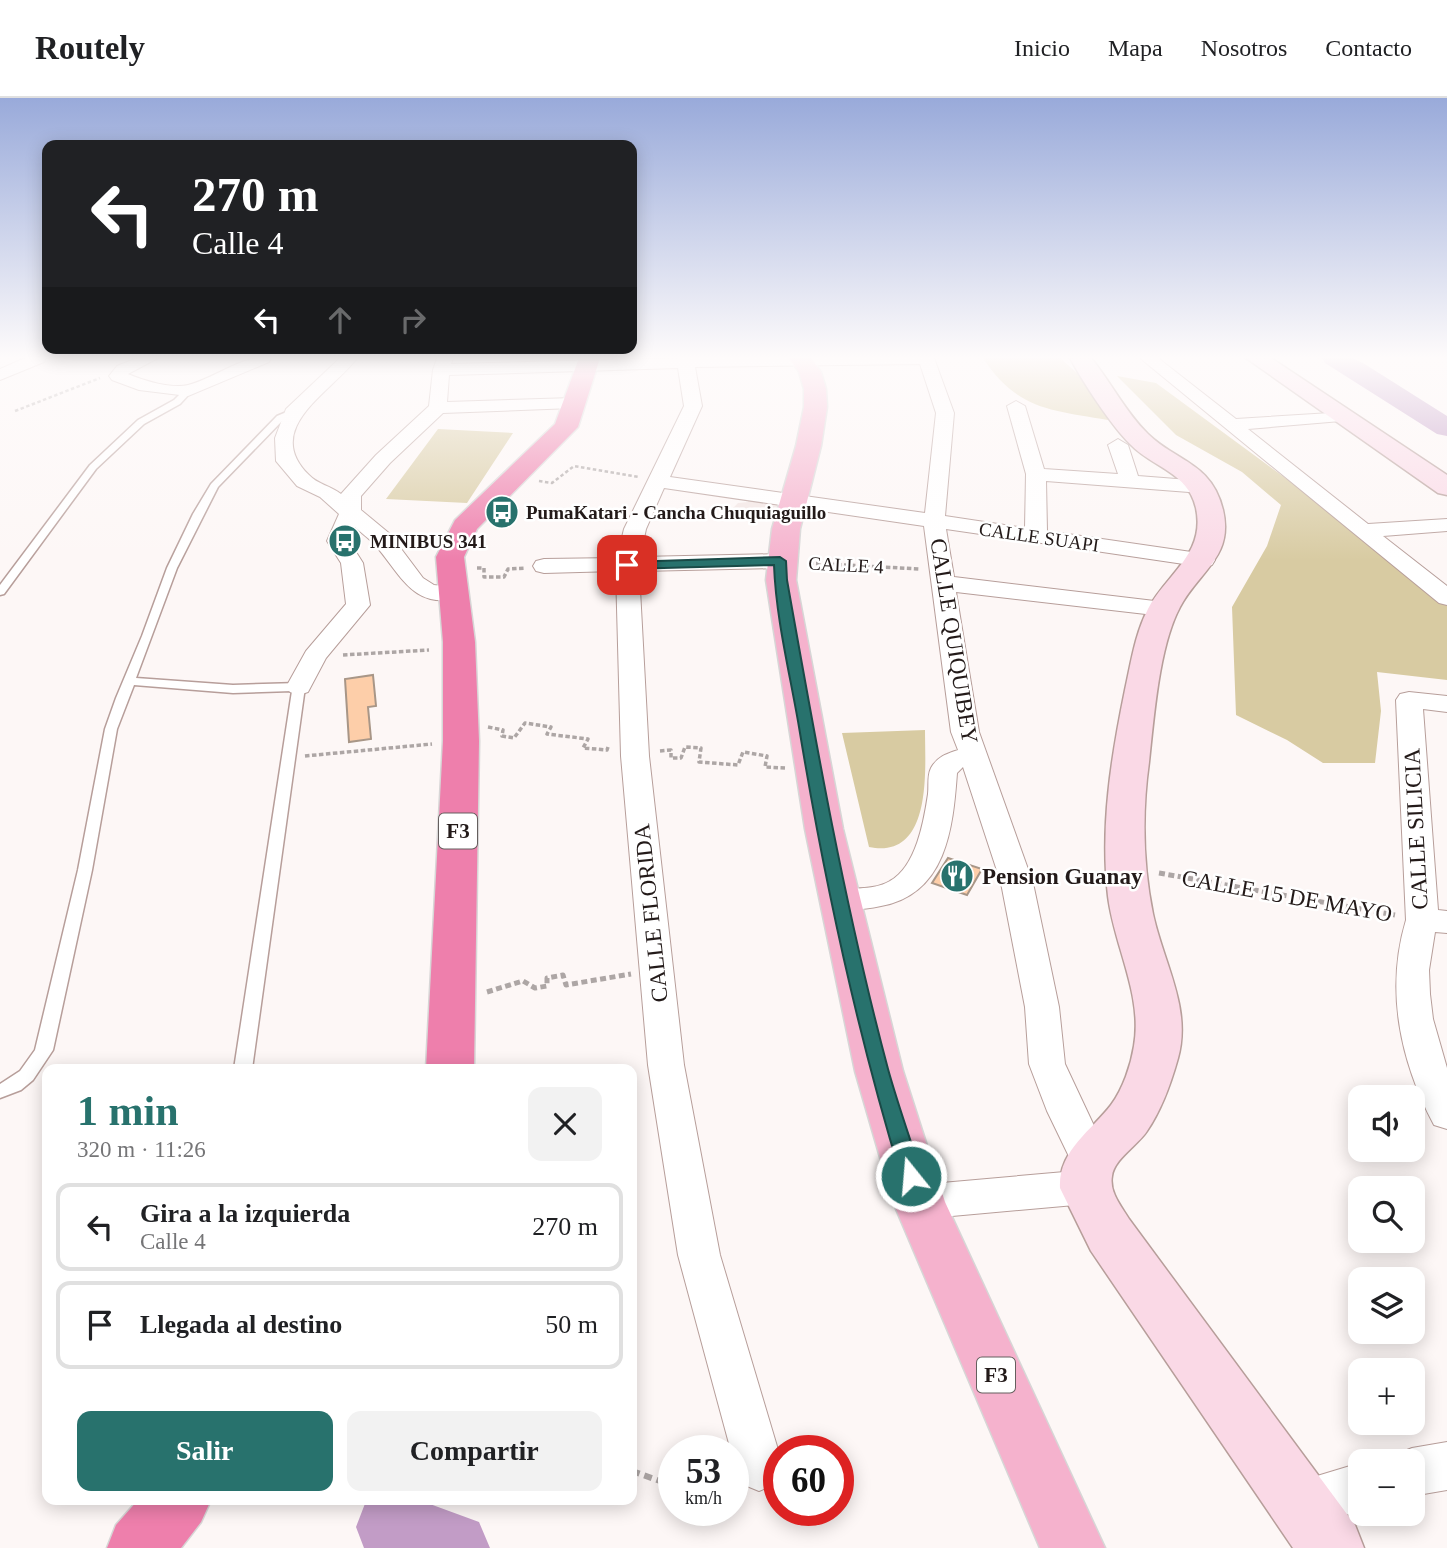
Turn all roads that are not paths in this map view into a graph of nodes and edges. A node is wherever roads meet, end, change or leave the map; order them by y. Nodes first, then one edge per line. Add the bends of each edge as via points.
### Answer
1 (137, 426) edge
2 (273, 426) edge
3 (288, 426) edge
4 (419, 426) edge
5 (566, 426) edge
6 (684, 426) edge
7 (813, 426) edge
8 (944, 426) edge
9 (1022, 426) edge
10 (1129, 426) edge
11 (1232, 426) edge
12 (1355, 426) edge
13 (1118, 445) dead end
14 (1036, 474) junction
15 (657, 481) junction
16 (1130, 481) junction
17 (1202, 487) junction
18 (1447, 487) edge
19 (792, 500) junction
20 (350, 512) junction
21 (934, 522) junction
22 (1447, 525) edge
23 (1361, 531) junction
24 (1036, 537) junction
25 (1204, 560) junction
26 (780, 561) junction
27 (627, 565) junction
28 (544, 566) road end
29 (940, 577) junction
30 (452, 581) junction
31 (0, 592) edge
32 (1447, 598) edge
33 (1163, 609) junction
34 (130, 681) junction
35 (299, 687) junction
36 (1447, 704) edge
37 (972, 755) junction
38 (838, 899) junction
39 (1434, 921) edge
40 (244, 1064) edge
41 (450, 1064) edge
42 (0, 1091) edge
43 (1447, 1114) edge
44 (1088, 1174) junction
45 (919, 1202) junction
46 (1447, 1466) edge
47 (759, 1467) dead end
48 (1425, 1470) edge
49 (1348, 1490) edge
50 (1301, 1503) junction
51 (175, 1505) edge
52 (139, 1548) edge
53 (1073, 1548) edge
54 (1332, 1548) edge

1 - 31 lane via 93,467
2 - 34 lane via 214,486 172,568
3 - 20 street via 286,461 304,482
4 - 20 street via 351,495
5 - 30 highway, F3 via 465,526 450,556
6 - 15 street, CALLE FLORIDA
7 - 19 main road, F3
8 - 21 street, CALLE QUIQUIBEY
9 - 14 street
10 - 17 main road via 1150,449 1193,474
11 - 23 street
12 - 18 main road
13 - 16 street
14 - 16 street
14 - 24 street
15 - 19 street, CALLE SUAPI
15 - 27 street, CALLE FLORIDA via 635,529
16 - 17 street
17 - 25 main road via 1212,530
19 - 21 street, CALLE SUAPI
19 - 26 main road, F3
20 - 30 street via 382,539 415,583 429,590
20 - 35 street via 338,541 352,563 358,605 315,656
21 - 24 street, CALLE SUAPI
21 - 29 street, CALLE QUIQUIBEY
22 - 23 street
23 - 32 street
24 - 25 street, CALLE SUAPI
25 - 33 main road
26 - 27 street, CALLE 4
26 - 38 main road, F3
27 - 28 street, CALLE 4
27 - 47 street, CALLE FLORIDA via 635,756 666,1065 699,1255
29 - 33 street
29 - 37 street, CALLE QUIQUIBEY
30 - 41 highway, F3 via 459,642 461,741
33 - 44 main road via 1133,746 1127,867 1132,915 1158,1016 1157,1047 1146,1084 1129,1117
34 - 35 lane via 233,689
34 - 42 lane via 111,729 44,1050 21,1082
35 - 40 lane
36 - 39 street, CALLE SILICIA via 1409,700
37 - 38 street via 949,763 944,771 944,792 919,876 891,896
37 - 44 street, CALLE QUIQUIBEY via 1017,883 1042,1007 1047,1064
38 - 45 main road, F3 via 879,1071
39 - 43 street, CALLE SILICIA via 1413,945 1413,1009 1422,1056
44 - 45 street
44 - 50 main road via 1110,1235
45 - 53 main road, F3
46 - 48 street
49 - 50 street
50 - 54 main road
51 - 52 highway

